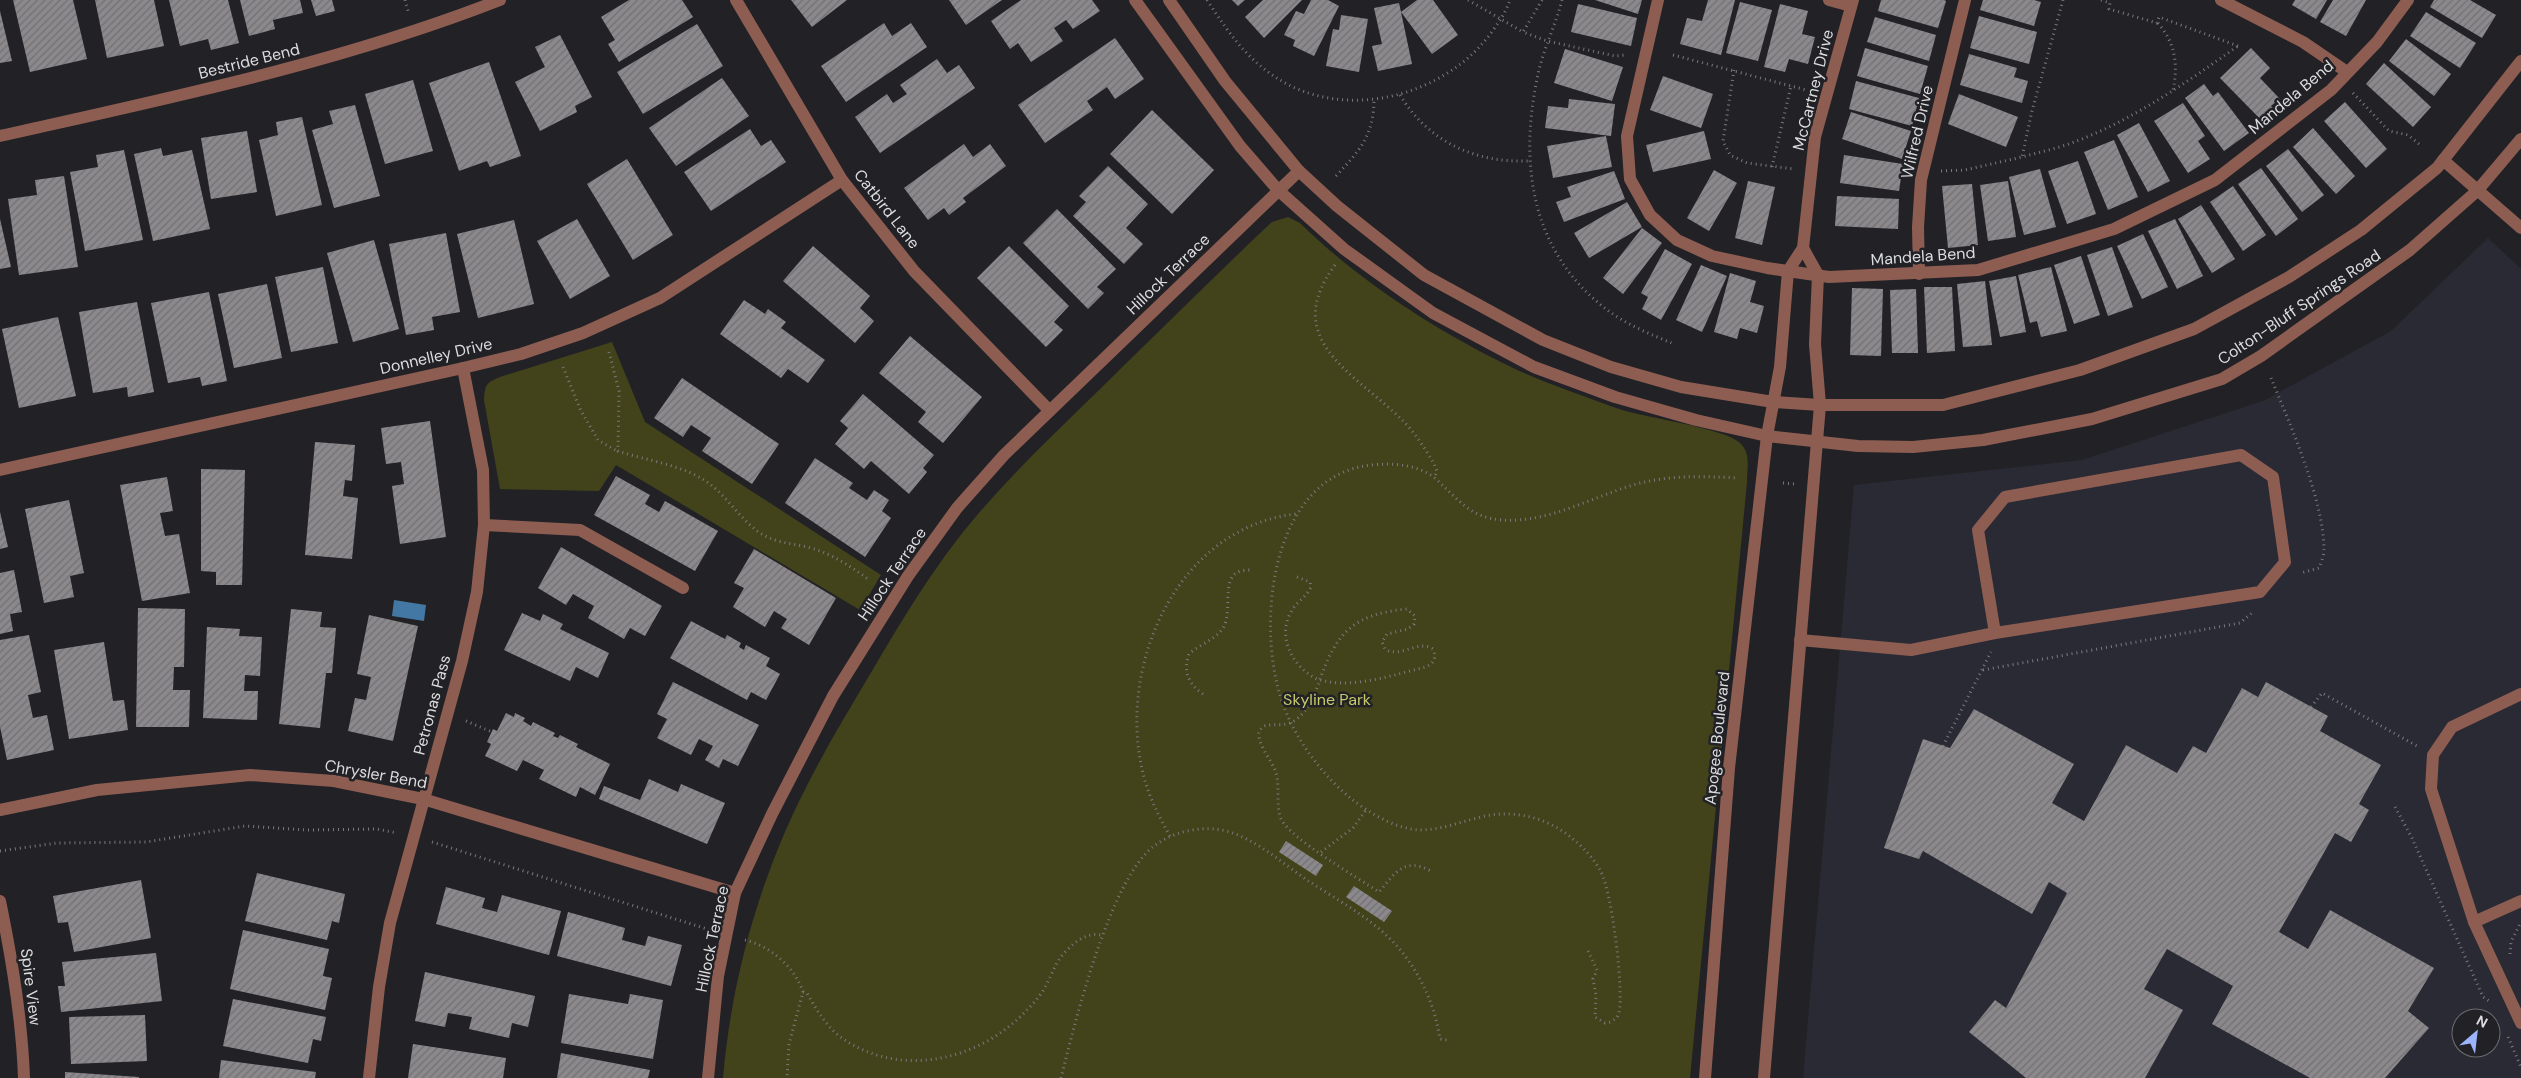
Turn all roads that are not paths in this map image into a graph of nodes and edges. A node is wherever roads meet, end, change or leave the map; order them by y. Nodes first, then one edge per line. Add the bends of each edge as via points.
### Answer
1 (500, 0) edge
2 (736, 0) edge
3 (1135, 0) edge
4 (1169, 0) edge
5 (1658, 0) edge
6 (1828, 0) edge
7 (1965, 0) edge
8 (2221, 0) edge
9 (2408, 0) edge
10 (1852, 3) edge
11 (2521, 61) edge
12 (2347, 72) junction
13 (0, 136) edge
14 (2521, 139) edge
15 (2443, 160) junction
16 (1299, 170) junction
17 (842, 180) junction
18 (1278, 190) junction
19 (2477, 191) junction
20 (2521, 228) edge
21 (1802, 248) junction
22 (1788, 272) junction
23 (1919, 274) junction
24 (1818, 275) junction
25 (462, 368) junction
26 (1773, 402) junction
27 (1820, 405) junction
28 (1049, 410) junction
29 (1767, 436) junction
30 (1817, 441) junction
31 (0, 470) edge
32 (484, 525) junction
33 (682, 588) dead end
34 (1995, 634) junction
35 (1800, 640) junction
36 (2521, 694) edge
37 (423, 799) junction
38 (0, 810) edge
39 (735, 893) junction
40 (0, 900) edge
41 (2521, 901) edge
42 (2474, 922) junction
43 (2521, 1023) edge
44 (24, 1078) edge
45 (369, 1078) edge
46 (708, 1078) edge
47 (1705, 1078) edge
48 (1764, 1078) edge

1 - 13 street, Bestride Bend via 438,25 281,72
2 - 17 street, Catbird Lane
3 - 18 street, Colton-Bluff Springs Road via 1240,146
4 - 16 street, Colton-Bluff Springs Road via 1225,81
5 - 22 street, Mandela Bend via 1627,136 1630,179 1650,216 1677,240 1712,256
6 - 10 street
7 - 23 street, Wilfred Drive via 1924,171 1918,227
8 - 12 street via 2303,42
9 - 12 street, Mandela Bend via 2377,42
10 - 21 street, McCartney Drive via 1815,137
11 - 15 street, Colton-Bluff Springs Road
12 - 23 street, Mandela Bend via 2331,90 2215,180 2114,229 1978,270
14 - 19 street, Colton-Bluff Springs Road
15 - 19 street
15 - 27 street, Colton-Bluff Springs Road via 2361,230 2289,277 2194,329 2080,370 1943,405
16 - 18 street, Hillock Terrace
16 - 26 street, Colton-Bluff Springs Road via 1337,206 1424,275 1543,340 1611,366 1680,386
17 - 25 street, Donnelley Drive via 660,298 583,333 521,354
17 - 28 street, Catbird Lane via 914,271
18 - 28 street, Hillock Terrace
18 - 29 street, Colton-Bluff Springs Road via 1344,250 1425,307 1534,367 1615,397
19 - 20 street
19 - 30 street, Colton-Bluff Springs Road via 2410,250 2261,356 2222,379 2092,419 1983,440 1913,447
21 - 22 street, McCartney Drive
21 - 24 street
22 - 24 street, Mandela Bend
22 - 26 street, McCartney Drive via 1780,367
23 - 24 street, Mandela Bend
24 - 27 street via 1815,344
25 - 31 street, Donnelley Drive
25 - 32 street, Petronas Pass via 483,470
26 - 27 street, Colton-Bluff Springs Road
26 - 29 street, Apogee Boulevard
27 - 30 street
28 - 39 street, Hillock Terrace via 956,508 908,576 833,696
29 - 30 street, Colton-Bluff Springs Road
29 - 47 street, Apogee Boulevard via 1729,768
30 - 35 street
32 - 33 street via 580,530
32 - 37 street, Petronas Pass via 475,600 462,661
34 - 34 street via 2260,592 2285,562 2273,477 2241,455 2005,497 1978,530
34 - 35 street via 1911,650
35 - 48 street
36 - 42 street via 2452,727 2433,755 2431,789
37 - 38 street, Chrysler Bend via 334,781 250,774 97,790
37 - 39 street, Chrysler Bend
37 - 45 street, Petronas Pass via 390,923 378,987
39 - 46 street, Hillock Terrace via 718,976
40 - 44 street, Spire View via 9,944
41 - 42 street
42 - 43 street

